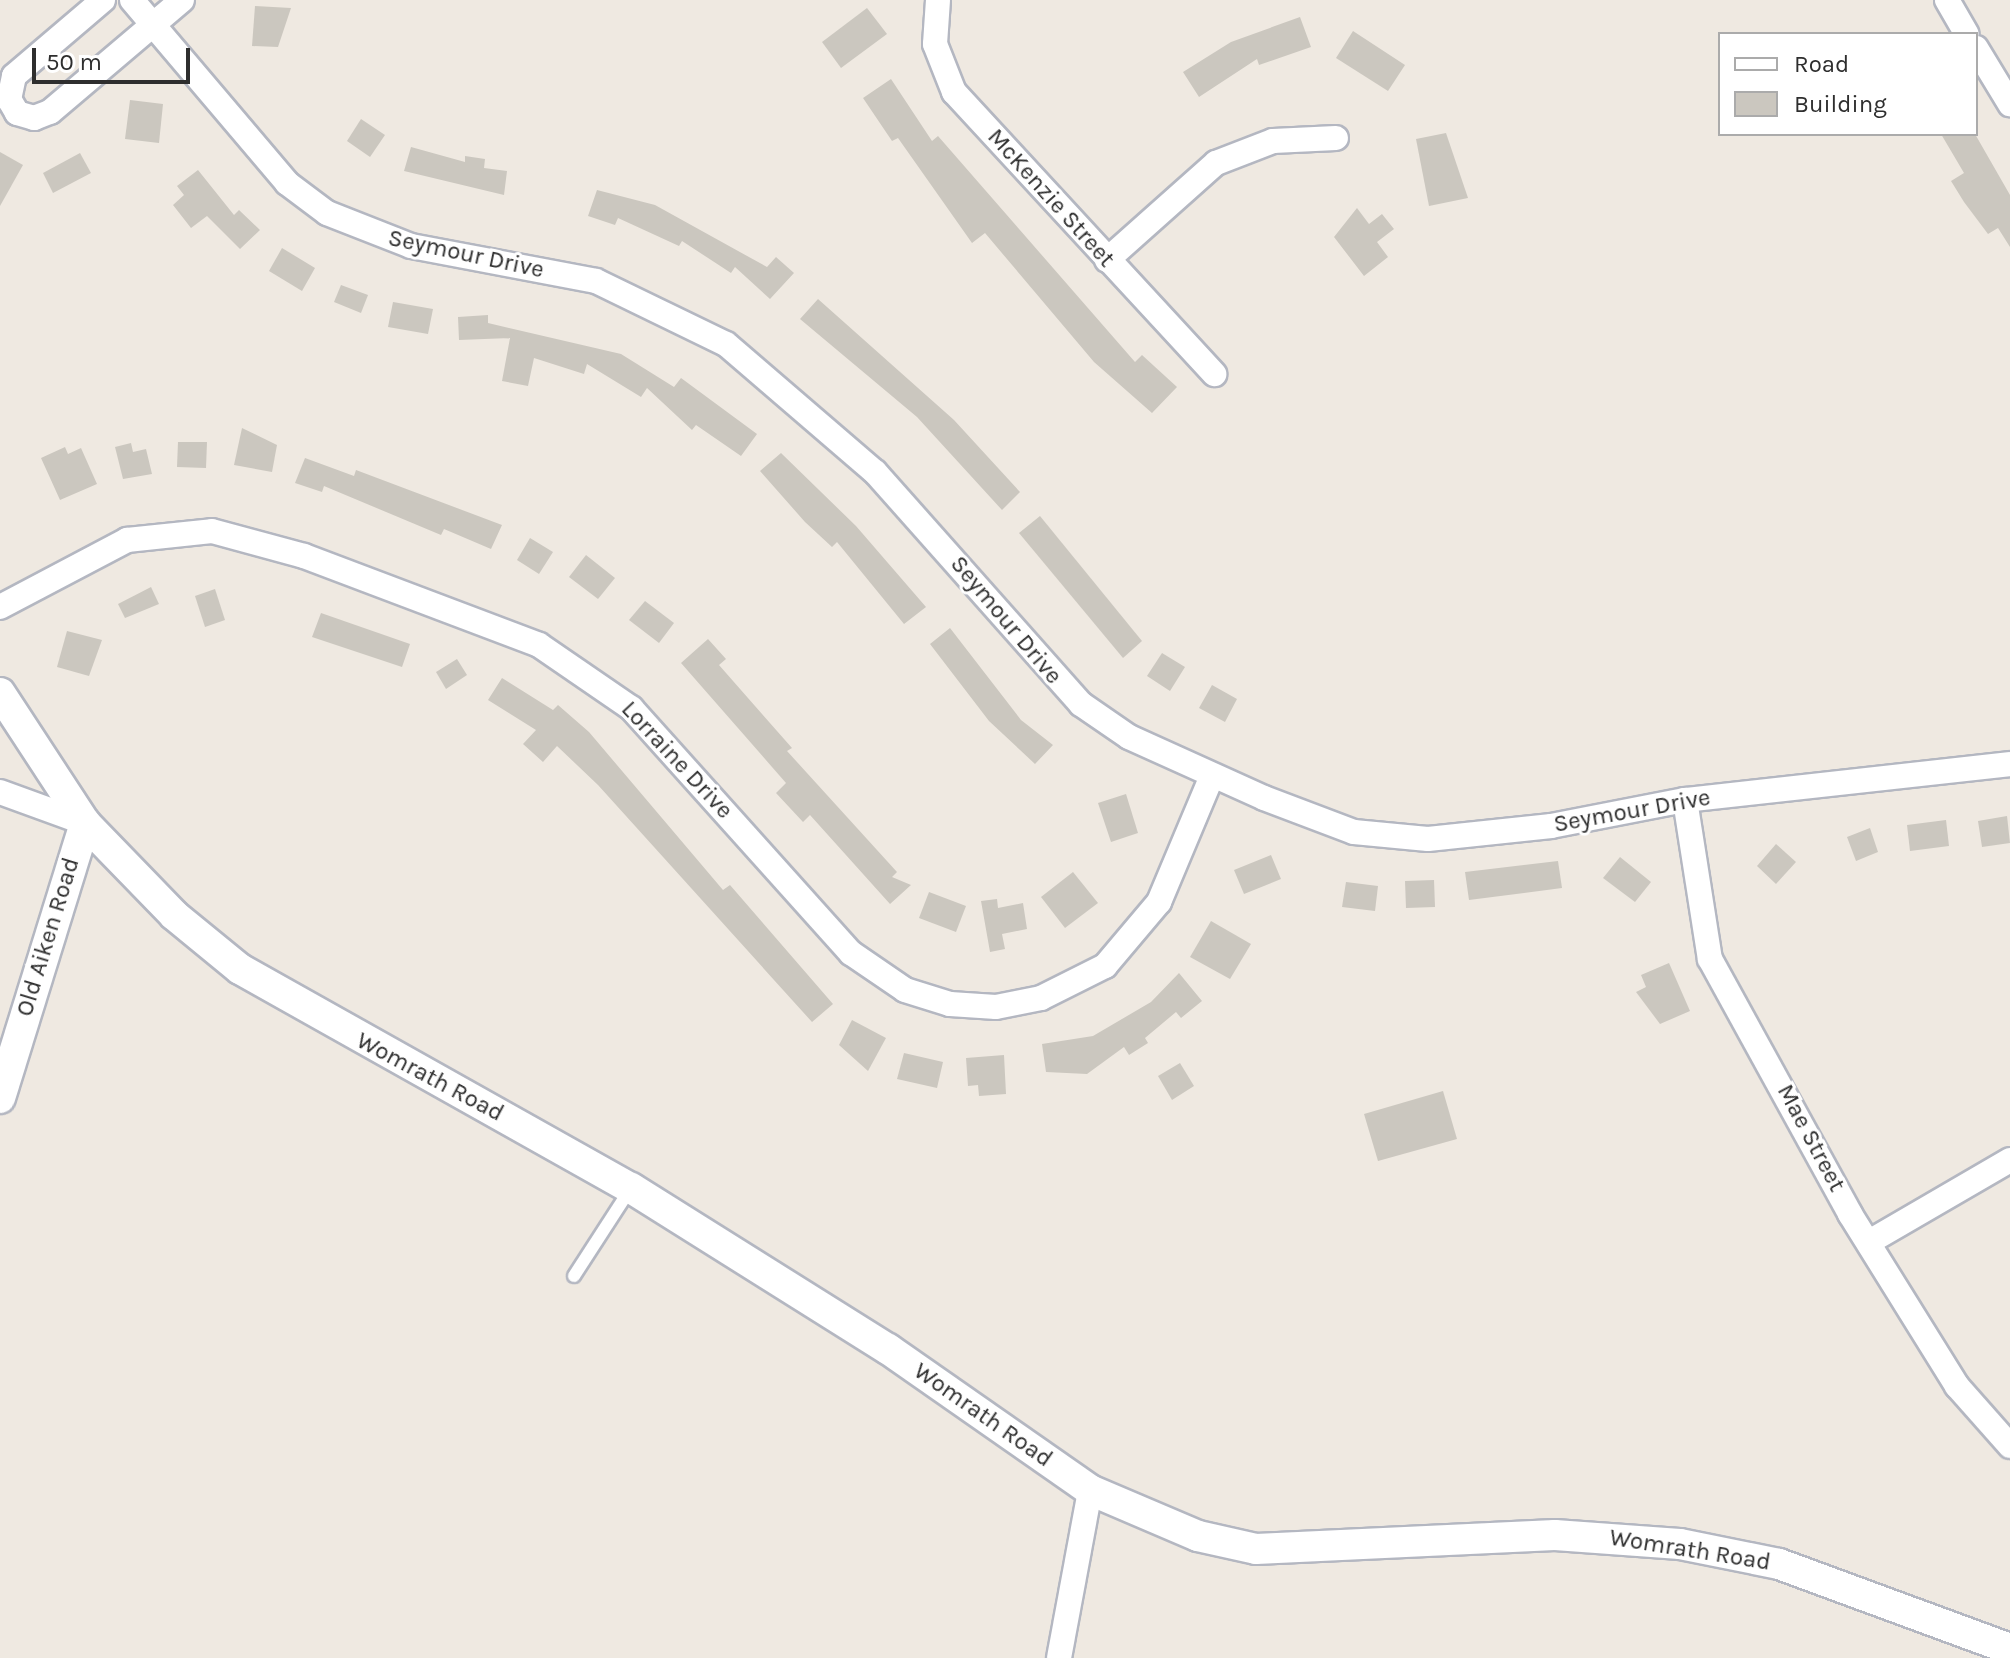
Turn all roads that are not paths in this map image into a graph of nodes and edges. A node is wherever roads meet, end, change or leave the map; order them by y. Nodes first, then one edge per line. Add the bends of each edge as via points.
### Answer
1 (103, 0) edge
2 (132, 0) edge
3 (182, 0) edge
4 (938, 0) edge
5 (1947, 0) edge
6 (151, 23) junction
7 (1966, 32) edge
8 (1978, 51) edge
9 (2010, 104) edge
10 (1336, 138) dead end
11 (1107, 260) junction
12 (1214, 374) dead end
13 (0, 607) edge
14 (0, 693) edge
15 (2010, 764) edge
16 (1212, 776) junction
17 (0, 792) edge
18 (1685, 800) junction
19 (85, 823) junction
20 (0, 1098) edge
21 (2010, 1160) edge
22 (631, 1188) junction
23 (1869, 1242) junction
24 (574, 1276) dead end
25 (2010, 1446) edge
26 (1090, 1490) junction
27 (2008, 1643) edge
28 (1059, 1658) edge

1 - 6 street via 14,76 9,99 17,113 34,118 50,112
2 - 6 street, Seymour Drive
3 - 6 street
4 - 11 street, McKenzie Street via 935,44 954,92
5 - 7 street
6 - 16 street, Seymour Drive via 287,183 327,213 411,246 596,281 726,344 875,472 1081,704
8 - 9 street
10 - 11 street via 1297,135 1216,163
11 - 12 street, McKenzie Street
13 - 16 street, Lorraine Drive via 127,540 212,531 291,552 539,645 631,708 851,953 905,990 950,1004 996,1007 1041,998 1105,966 1159,902
14 - 19 street, Womrath Road
15 - 18 street, Seymour Drive
16 - 18 street, Seymour Drive via 1354,832 1403,839 1551,826
17 - 19 street
18 - 23 street, Mae Street via 1710,959
19 - 20 street, Old Aiken Road
19 - 22 street, Womrath Road via 174,915 240,969
21 - 23 street
22 - 24 lane
22 - 26 street, Womrath Road via 888,1349
23 - 25 street, Mae Street via 1957,1386
26 - 27 street, Womrath Road via 1198,1536 1256,1549 1555,1535 1680,1544 1779,1564
26 - 28 street

